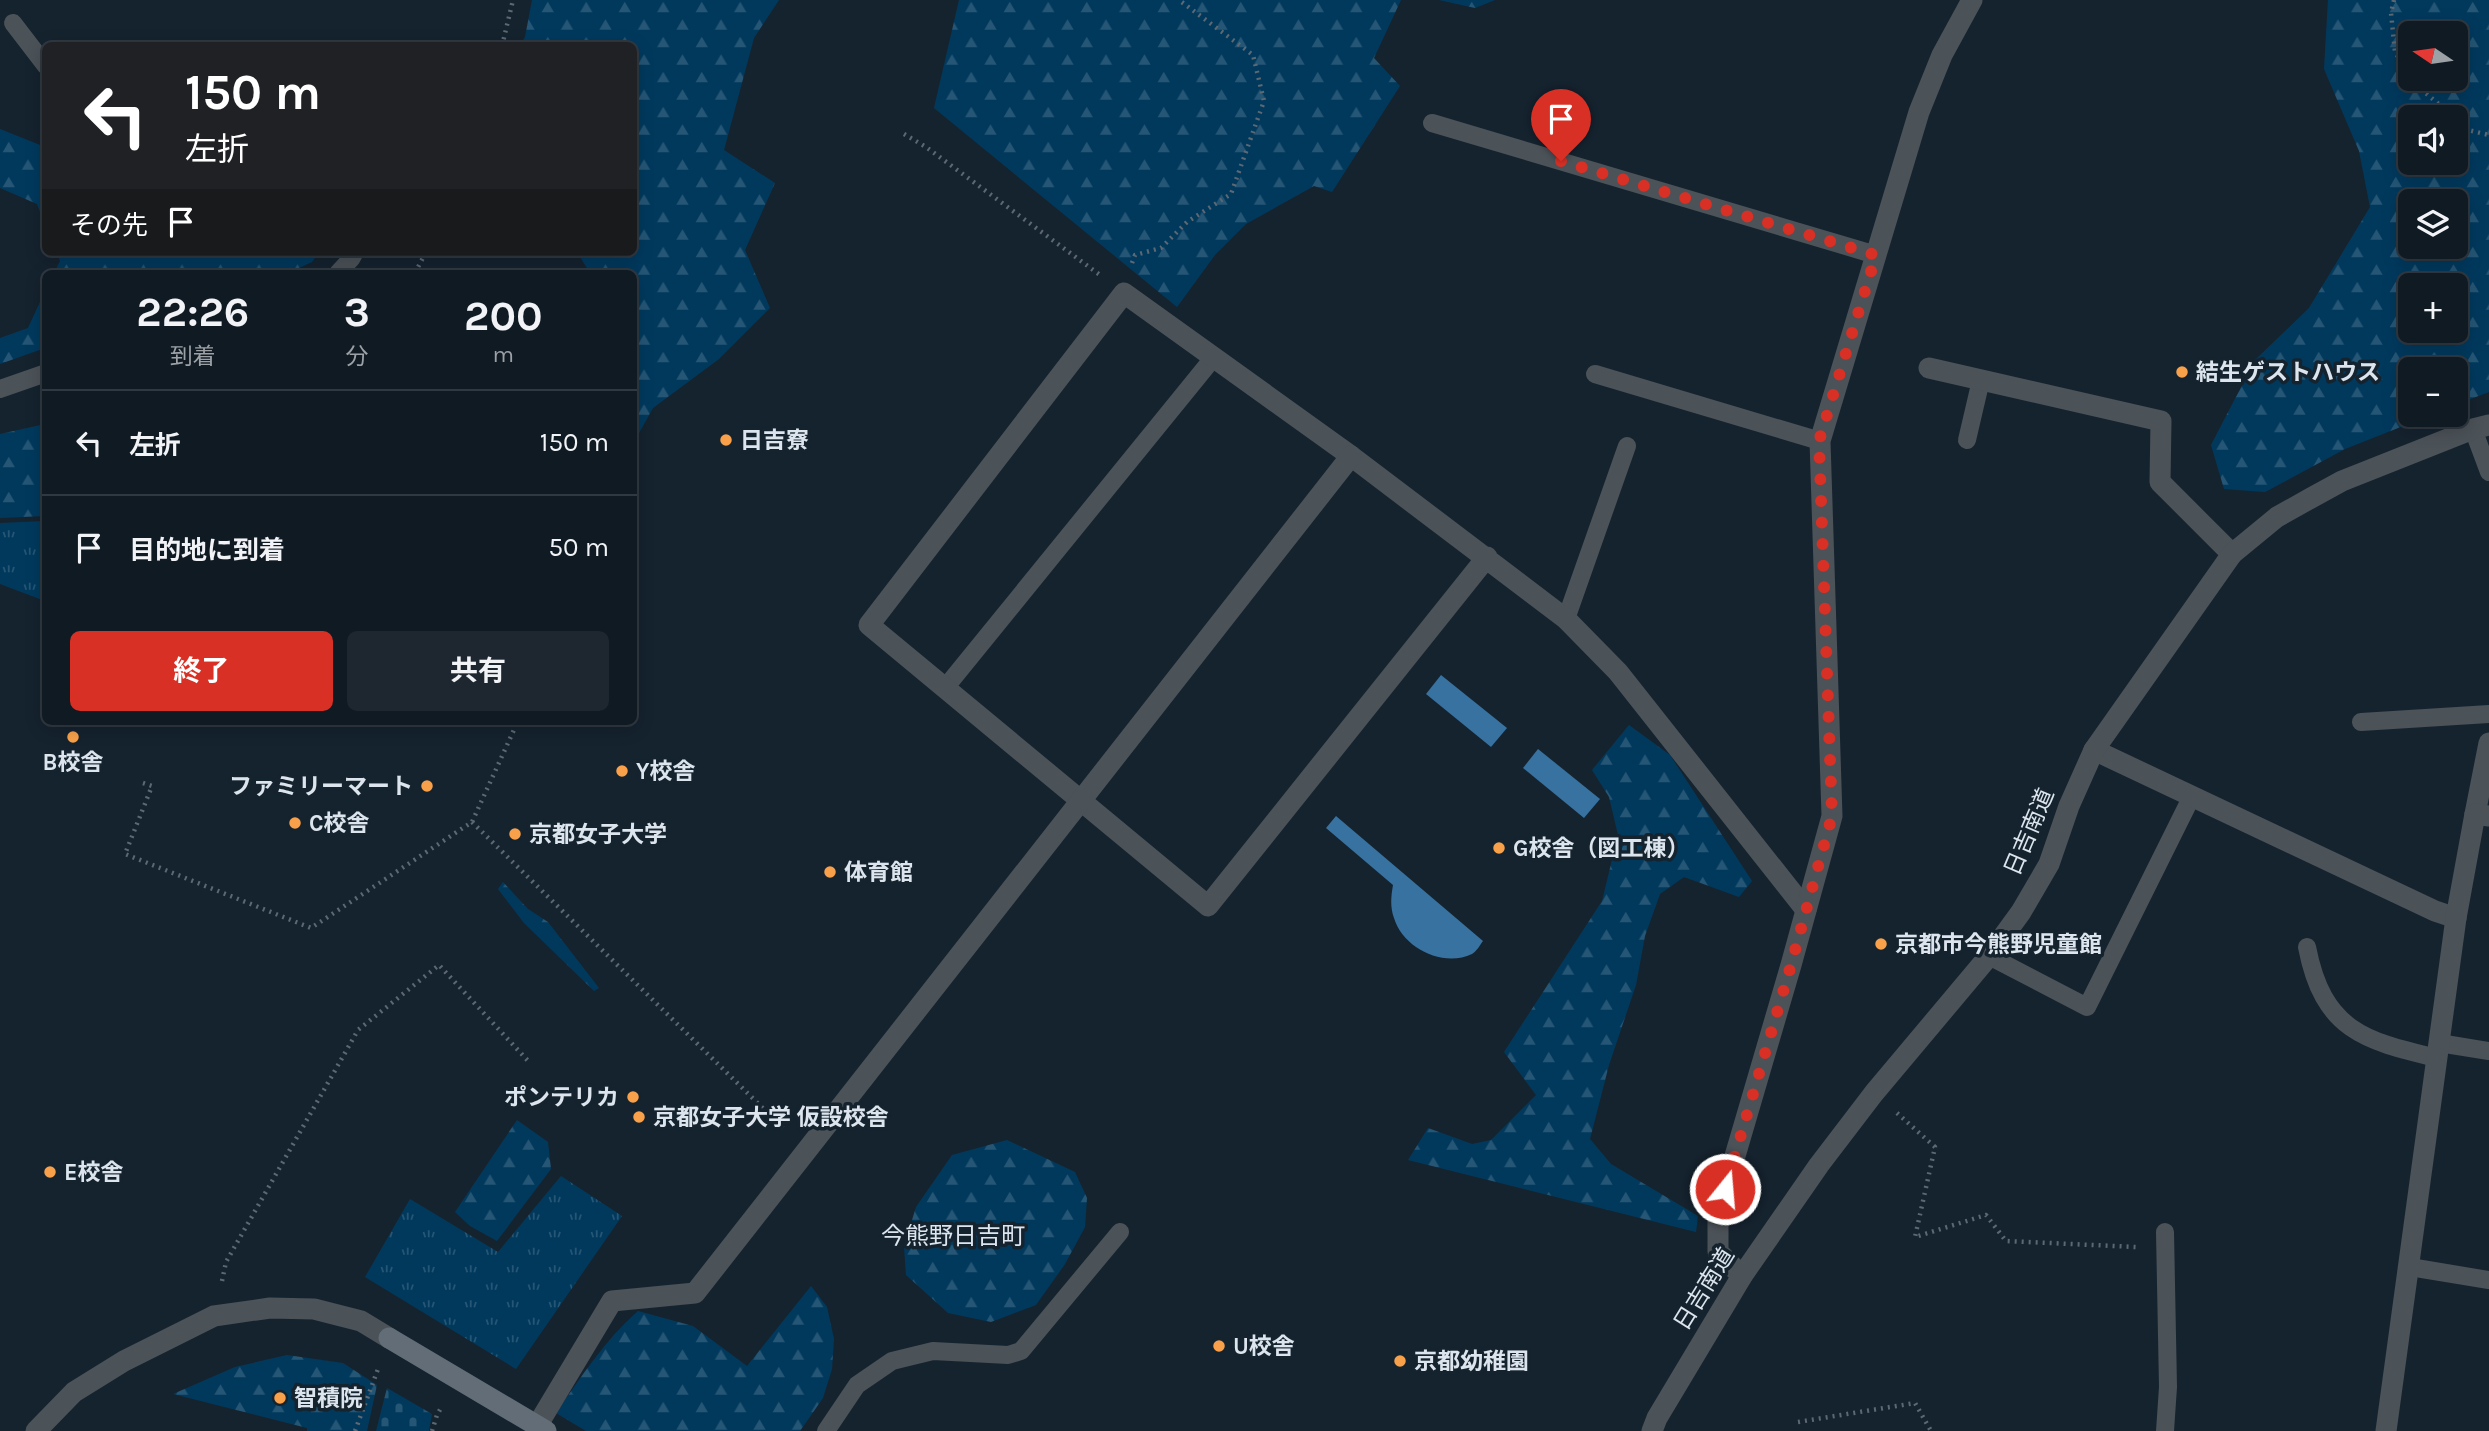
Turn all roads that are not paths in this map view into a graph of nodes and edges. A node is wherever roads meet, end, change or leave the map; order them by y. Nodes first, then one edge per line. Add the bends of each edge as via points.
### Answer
1 (1972, 0) edge
2 (13, 23) dead end
3 (42, 61) edge
4 (1432, 123) dead end
5 (1876, 255) junction
6 (353, 256) edge
7 (341, 270) edge
8 (1214, 357) junction
9 (1929, 368) dead end
10 (42, 374) edge
11 (1595, 374) dead end
12 (1980, 380) junction
13 (0, 389) edge
14 (2481, 427) edge
15 (1967, 440) dead end
16 (1819, 441) junction
17 (1627, 446) dead end
18 (1351, 456) junction
19 (2489, 472) edge
20 (2232, 554) junction
21 (1487, 557) junction
22 (1566, 618) junction
23 (946, 688) junction
24 (2489, 714) edge
25 (2361, 722) dead end
26 (2489, 743) edge
27 (2094, 750) junction
28 (2192, 796) junction
29 (1080, 800) junction
30 (2482, 815) edge
31 (1806, 910) junction
32 (2456, 918) junction
33 (2307, 947) dead end
34 (1989, 956) junction
35 (2438, 1051) junction
36 (2489, 1051) edge
37 (1120, 1232) dead end
38 (2165, 1240) road end
39 (2410, 1267) junction
40 (1742, 1276) junction
41 (2489, 1280) edge
42 (542, 1428) edge
43 (36, 1431) edge
44 (826, 1431) edge
45 (1652, 1431) edge
46 (2165, 1431) edge
47 (2386, 1431) edge

1 - 5 street via 1931,80
2 - 3 lane
4 - 5 lane
5 - 16 street
6 - 7 lane
8 - 18 street
8 - 23 lane
8 - 23 street via 1124,293 869,625
9 - 12 street
10 - 13 lane
11 - 16 lane
12 - 15 lane
12 - 20 street via 2161,421 2161,482
14 - 19 lane
14 - 20 street, 日吉南道 via 2342,481 2277,517
16 - 31 street via 1832,816
17 - 22 lane
18 - 21 street
18 - 29 street
20 - 27 street, 日吉南道
21 - 22 street
21 - 29 street via 1208,906
22 - 31 street via 1618,672
23 - 29 street
24 - 25 lane
26 - 30 street
27 - 28 street
27 - 34 street, 日吉南道 via 2049,864
28 - 32 street
28 - 34 lane via 2087,1007
29 - 42 street via 695,1293 612,1301
30 - 32 street
31 - 40 street via 1718,1214 1718,1252
32 - 35 street
33 - 35 lane via 2320,991 2349,1027 2382,1045
34 - 40 street, 日吉南道 via 1874,1093
35 - 36 lane
35 - 39 street
37 - 44 lane via 1021,1351 1009,1355 933,1351 892,1361 857,1385
38 - 46 lane
39 - 41 lane
39 - 47 street
40 - 45 street, 日吉南道
42 - 43 street via 361,1321 314,1308 270,1308 214,1316 124,1361 74,1392

